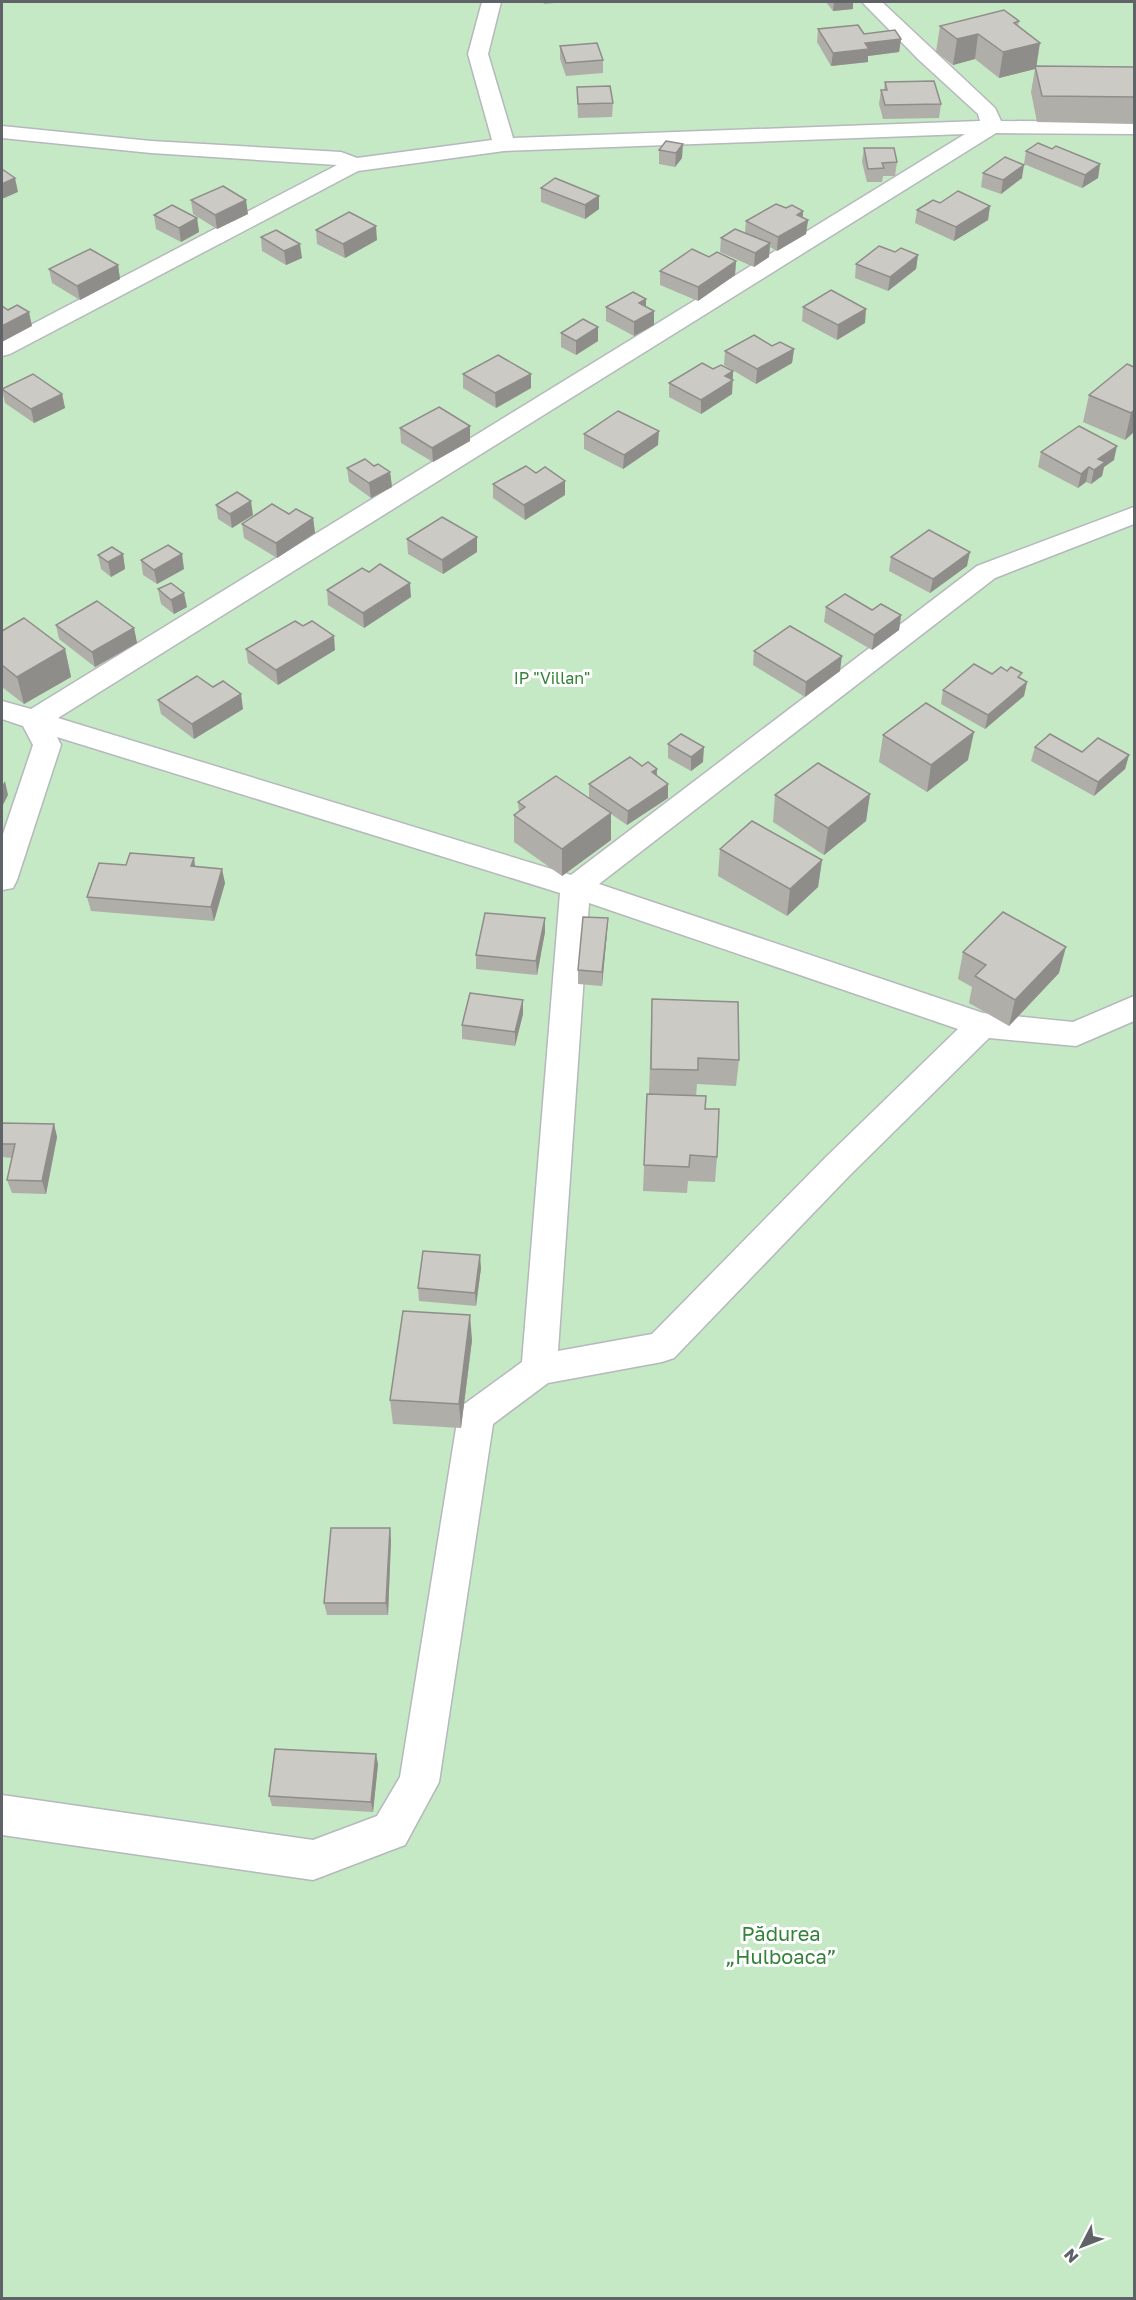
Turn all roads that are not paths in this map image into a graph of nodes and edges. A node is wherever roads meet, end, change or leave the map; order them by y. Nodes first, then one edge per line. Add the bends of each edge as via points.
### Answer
1 (491, 2) edge
2 (871, 2) edge
3 (992, 128) junction
4 (1134, 128) edge
5 (2, 132) edge
6 (504, 145) junction
7 (353, 165) junction
8 (2, 350) edge
9 (1134, 515) edge
10 (2, 710) edge
11 (34, 720) junction
12 (2, 880) edge
13 (575, 887) junction
14 (1134, 1008) edge
15 (982, 1025) junction
16 (539, 1369) junction
17 (2, 1815) edge

1 - 6 street via 478,54
2 - 3 street via 988,112
3 - 4 street
3 - 6 street
3 - 11 street
5 - 7 street via 151,147 341,158
6 - 7 street
7 - 8 street
9 - 13 street via 986,572
10 - 11 street
11 - 12 street via 47,745
11 - 13 street
13 - 15 street
13 - 16 street
14 - 15 street via 1076,1034
15 - 16 street via 662,1347
16 - 17 street via 476,1416 419,1782 391,1831 313,1860

